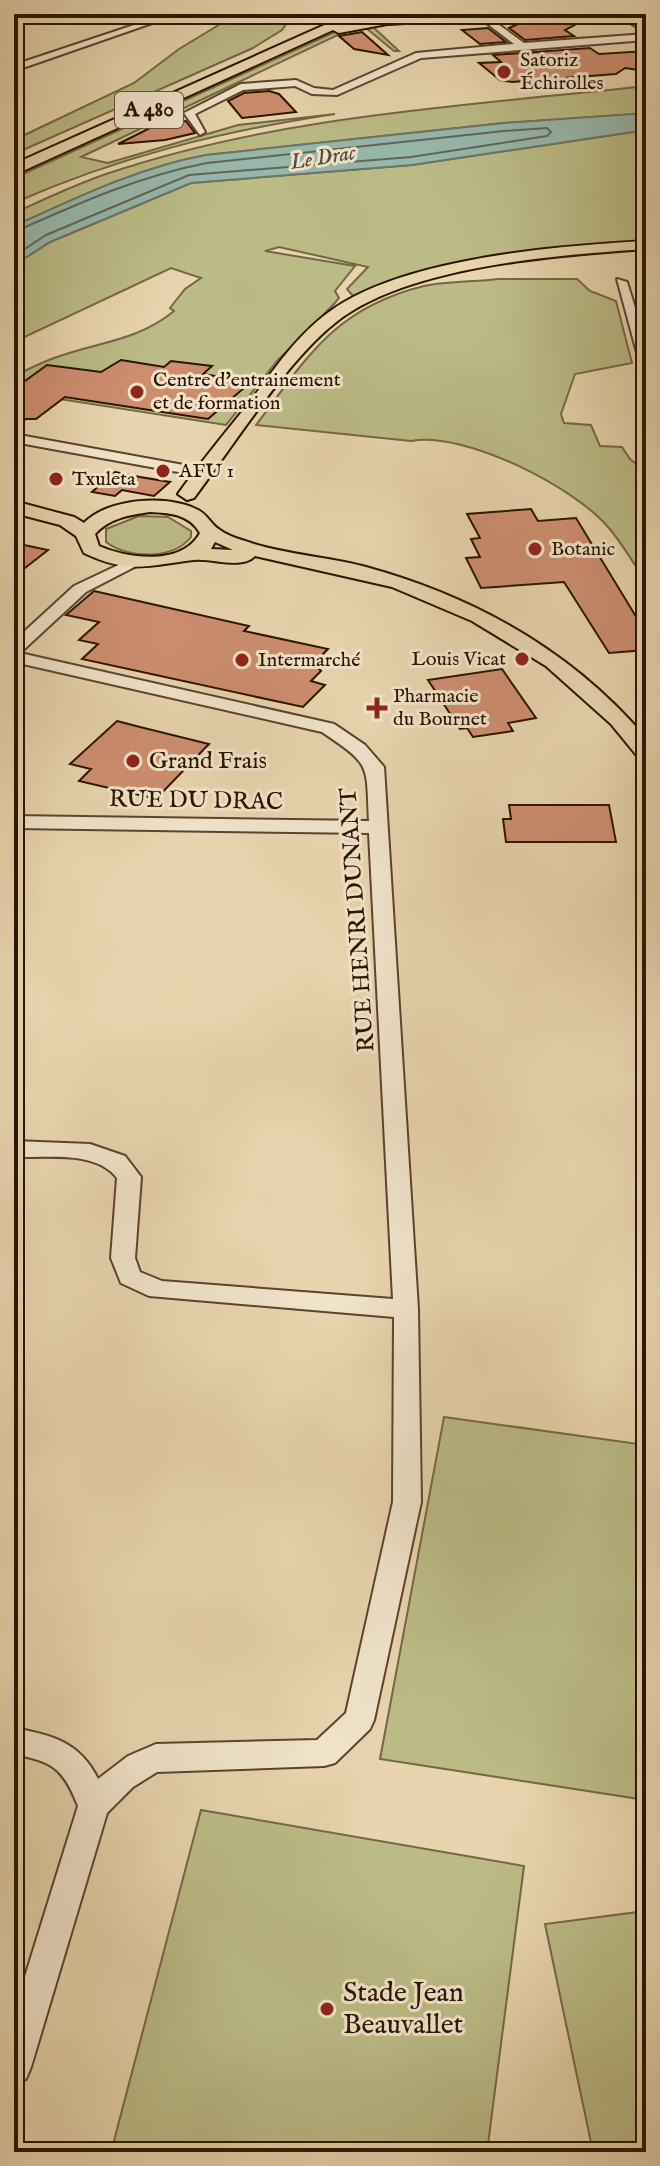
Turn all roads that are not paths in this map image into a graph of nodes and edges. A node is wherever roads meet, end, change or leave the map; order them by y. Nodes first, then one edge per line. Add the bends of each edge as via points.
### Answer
1 (108, 14) edge
2 (174, 14) edge
3 (345, 14) edge
4 (359, 14) edge
5 (621, 14) edge
6 (480, 15) edge
7 (498, 18) edge
8 (145, 24) junction
9 (646, 30) edge
10 (286, 31) dead end
11 (646, 37) edge
12 (522, 46) junction
13 (266, 57) junction
14 (14, 68) edge
15 (208, 74) junction
16 (200, 132) dead end
17 (14, 161) edge
18 (14, 172) edge
19 (646, 245) edge
20 (621, 282) dead end
21 (646, 364) edge
22 (14, 438) edge
23 (200, 472) junction
24 (14, 498) edge
25 (188, 504) junction
26 (14, 507) edge
27 (112, 513) junction
28 (85, 533) junction
29 (210, 533) junction
30 (98, 553) junction
31 (190, 554) junction
32 (136, 562) junction
33 (80, 589) junction
34 (14, 622) edge
35 (34, 629) junction
36 (14, 650) edge
37 (14, 657) edge
38 (592, 696) junction
39 (646, 752) edge
40 (14, 822) edge
41 (378, 827) junction
42 (14, 1149) edge
43 (406, 1309) junction
44 (14, 1741) edge
45 (94, 1806) junction
46 (14, 2067) edge

1 - 8 street
2 - 8 street
3 - 15 highway, A 480
4 - 13 highway, A 480
5 - 9 street
6 - 7 street
6 - 13 highway via 368,22
7 - 12 street
8 - 14 street
10 - 15 highway
11 - 12 street
12 - 16 street via 419,55 334,93 296,83 241,87 189,113
13 - 18 highway, A 480
15 - 17 highway, A 480
19 - 23 main road via 432,276 351,305 303,344
20 - 21 street
22 - 23 street
23 - 25 main road
24 - 27 main road
25 - 27 main road
25 - 29 main road
26 - 28 main road via 53,515
27 - 28 main road
28 - 30 main road via 86,544
29 - 31 main road
29 - 38 main road via 440,598 520,639 578,679
30 - 32 main road
30 - 33 street
31 - 32 main road
31 - 38 main road via 236,554 277,562 429,605 503,641
32 - 33 street
33 - 35 street
34 - 35 street
35 - 36 street
37 - 41 street, RUE HENRI DUNANT via 328,728 375,767
38 - 39 main road
40 - 41 street, RUE DU DRAC
41 - 43 street, RUE HENRI DUNANT
42 - 43 street via 90,1152 117,1161 129,1177 123,1258 130,1277 158,1290
43 - 45 street, RUE HENRI DUNANT via 407,1502 359,1720 324,1753 156,1758 141,1763
44 - 45 street via 64,1753 81,1773
45 - 46 street

